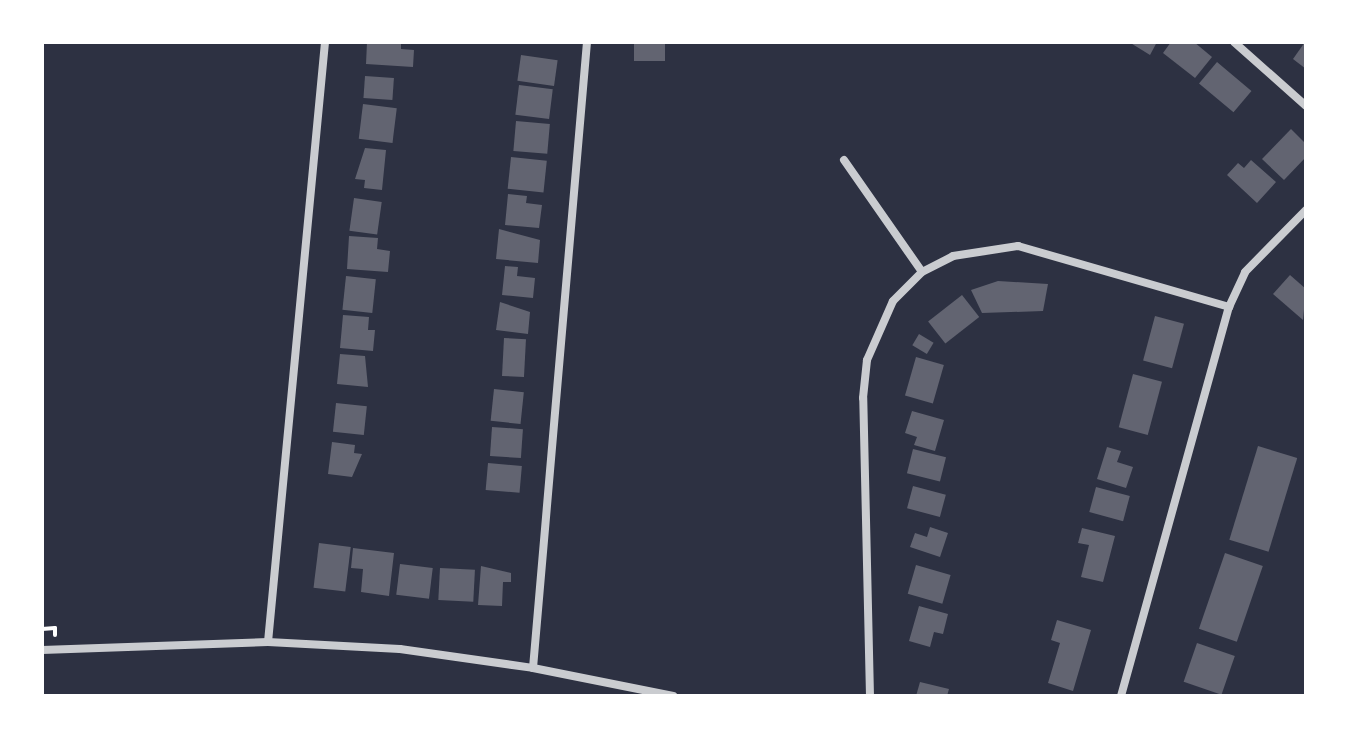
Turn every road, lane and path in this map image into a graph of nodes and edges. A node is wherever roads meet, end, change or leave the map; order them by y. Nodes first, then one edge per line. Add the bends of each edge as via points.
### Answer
1 (325, 42) edge
2 (587, 42) edge
3 (1234, 42) edge
4 (1306, 106) edge
5 (844, 160) dead end
6 (1306, 210) edge
7 (922, 272) junction
8 (1229, 307) junction
9 (268, 642) junction
10 (42, 650) edge
11 (533, 668) junction
12 (673, 696) edge
13 (870, 696) edge
14 (1121, 696) edge

1 - 9 street
2 - 11 street
3 - 4 street
5 - 7 street
6 - 8 street via 1245,272
7 - 8 street via 953,256 1018,246
7 - 13 street via 893,301 867,360 863,398
8 - 14 street
9 - 10 street
9 - 11 street via 400,649
11 - 12 street

